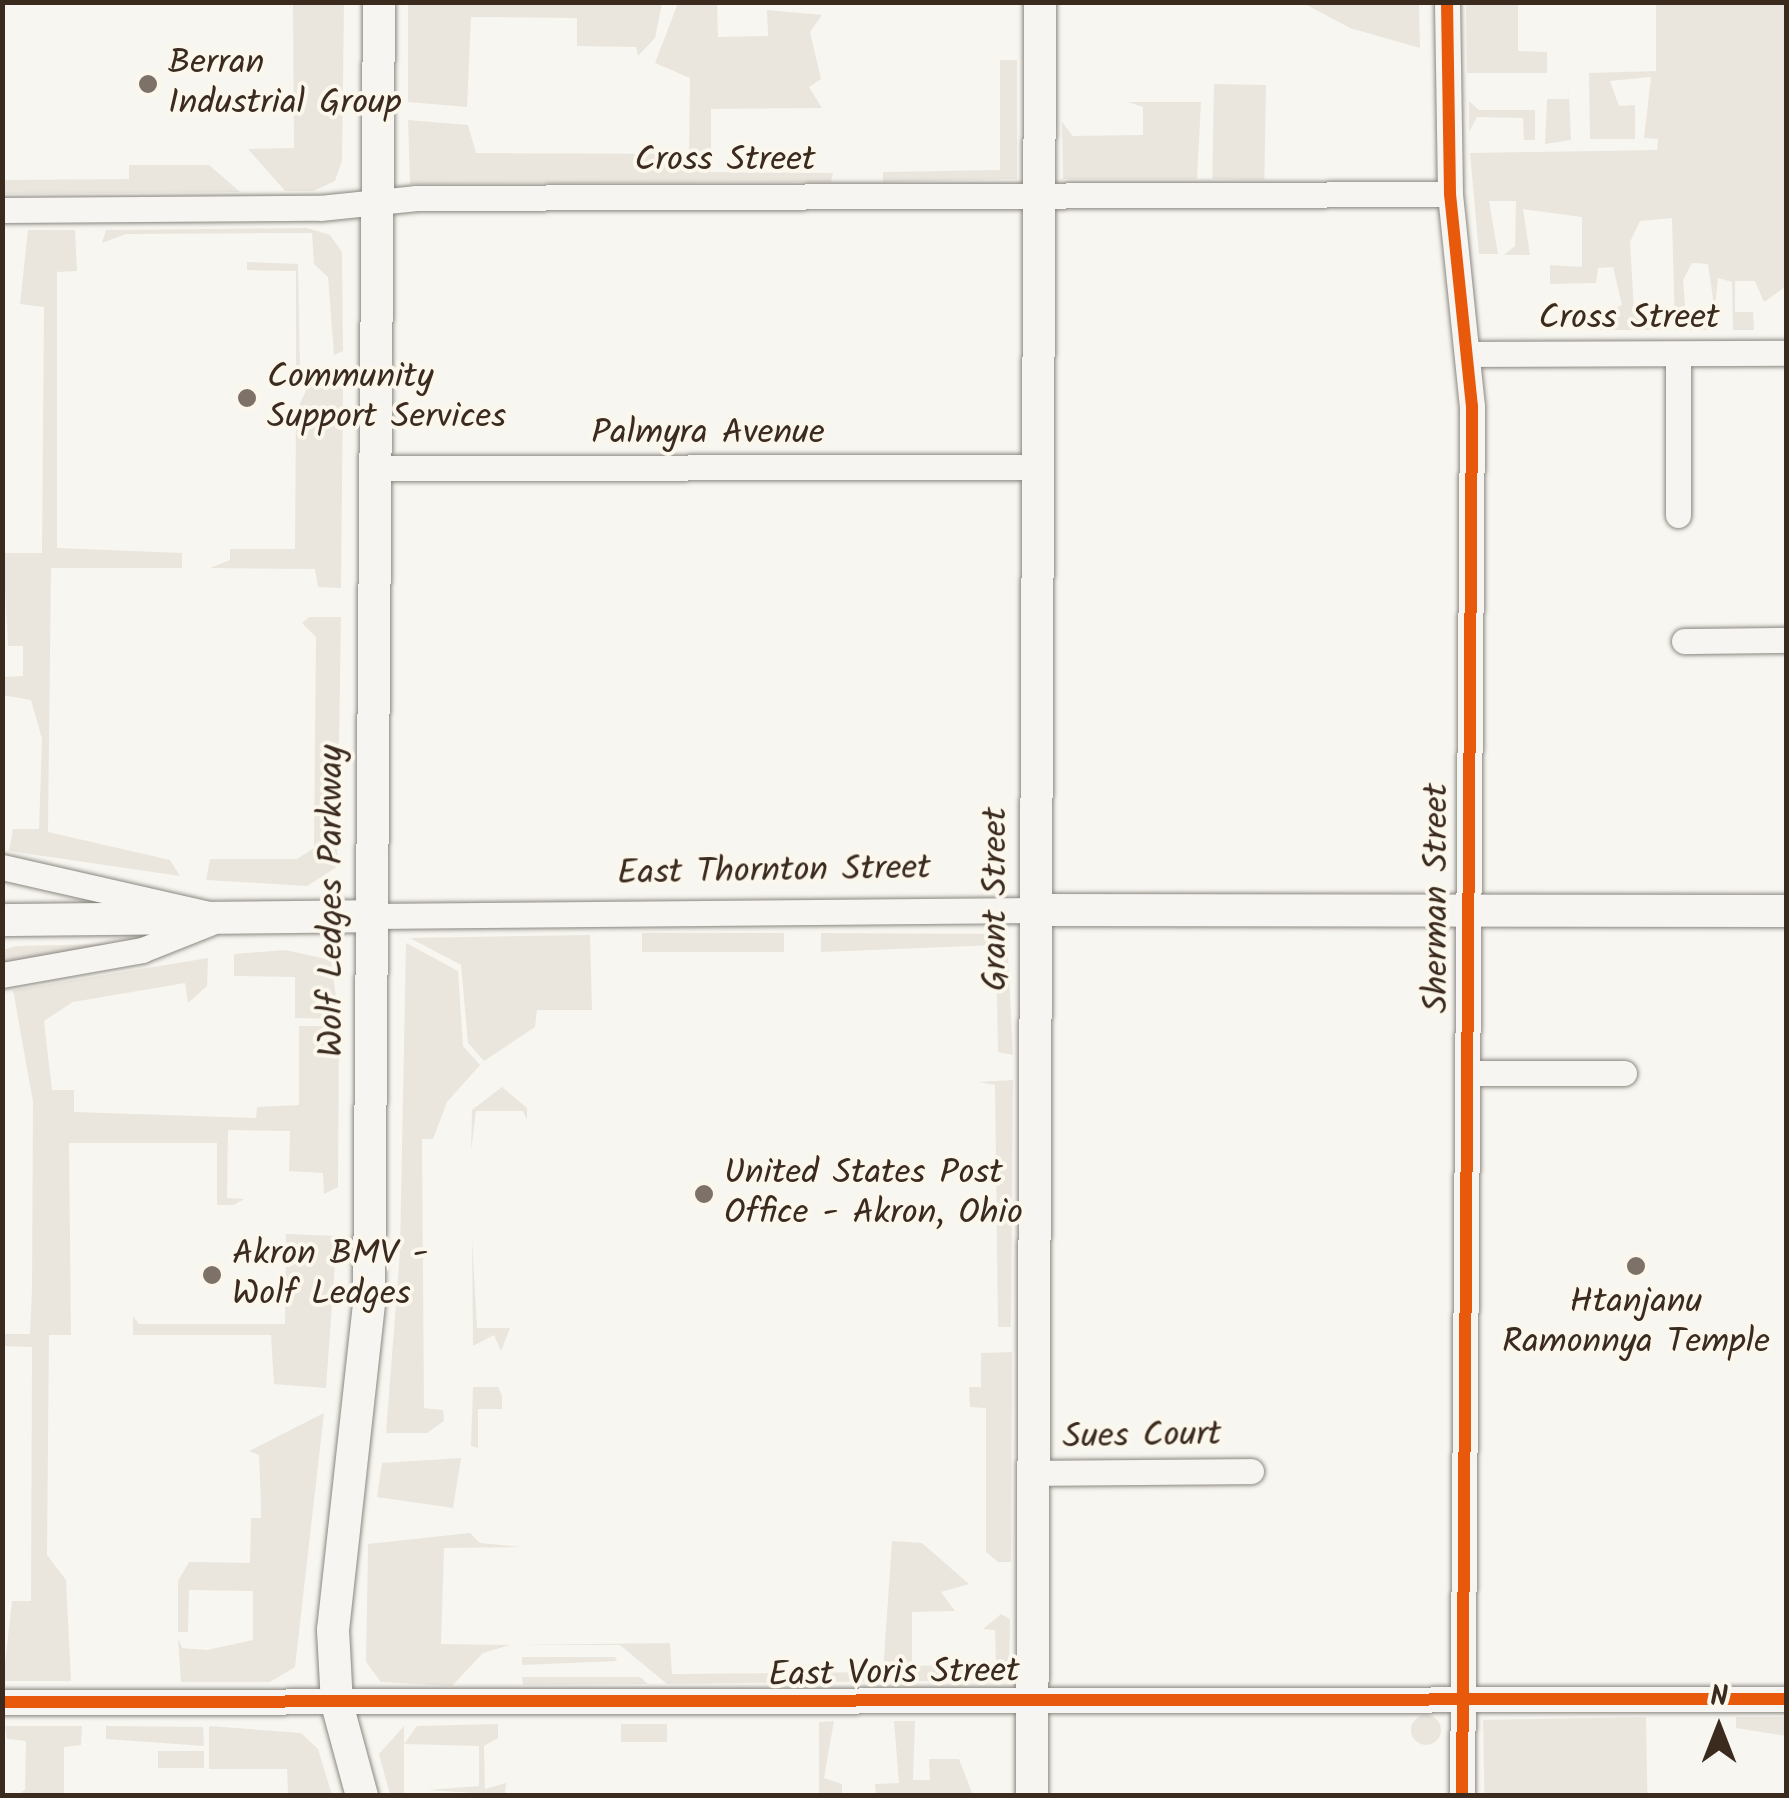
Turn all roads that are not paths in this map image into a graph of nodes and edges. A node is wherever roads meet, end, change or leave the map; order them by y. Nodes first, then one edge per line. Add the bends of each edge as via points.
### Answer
1 (379, 2) edge
2 (1040, 2) edge
3 (1447, 2) edge
4 (1450, 194) junction
5 (1039, 197) junction
6 (377, 198) junction
7 (2, 210) edge
8 (1786, 353) edge
9 (1472, 354) junction
10 (1678, 354) junction
11 (1039, 467) junction
12 (376, 468) junction
13 (1678, 516) dead end
14 (1786, 640) edge
15 (1684, 641) dead end
16 (2, 867) edge
17 (1038, 910) junction
18 (1786, 910) edge
19 (1468, 912) junction
20 (372, 916) junction
21 (222, 918) junction
22 (2, 920) edge
23 (2, 975) edge
24 (1467, 1073) junction
25 (1624, 1073) dead end
26 (1251, 1471) dead end
27 (1034, 1473) junction
28 (1786, 1699) edge
29 (1463, 1700) junction
30 (2, 1702) edge
31 (1032, 1702) junction
32 (337, 1704) junction
33 (362, 1796) edge
34 (1032, 1796) edge
35 (1462, 1796) edge

1 - 6 main road, Wolf Ledges Parkway
2 - 5 main road, Grant Street
3 - 4 street, Sherman Street
4 - 5 street, Cross Street
4 - 9 street, Sherman Street
5 - 6 street, Cross Street
5 - 11 main road, Grant Street
6 - 7 street, Cross Street via 320,208
6 - 12 main road, Wolf Ledges Parkway
8 - 10 street, Cross Street
9 - 10 street, Cross Street
9 - 19 street, Sherman Street
10 - 13 street
11 - 12 street, Palmyra Avenue
11 - 17 main road, Grant Street
12 - 20 main road, Wolf Ledges Parkway
14 - 15 street
16 - 21 street via 168,898
17 - 19 main road, East Thornton Street
17 - 20 street, East Thornton Street
17 - 27 main road, Grant Street
18 - 19 main road, East Thornton Street
19 - 24 street, Sherman Street
20 - 21 main road, East Thornton Street
20 - 32 main road, Wolf Ledges Parkway via 368,1302 337,1558
21 - 22 main road, East Thornton Street
21 - 23 street via 142,950
24 - 25 street
24 - 29 street, Sherman Street
26 - 27 street, Sues Court
27 - 31 main road, Grant Street
28 - 29 street, East Voris Street
29 - 31 street, East Voris Street
29 - 35 street, Sherman Street
30 - 32 street, East Voris Street
31 - 32 street, East Voris Street
31 - 34 main road, Grant Street
32 - 33 main road, Wolf Ledges Parkway

